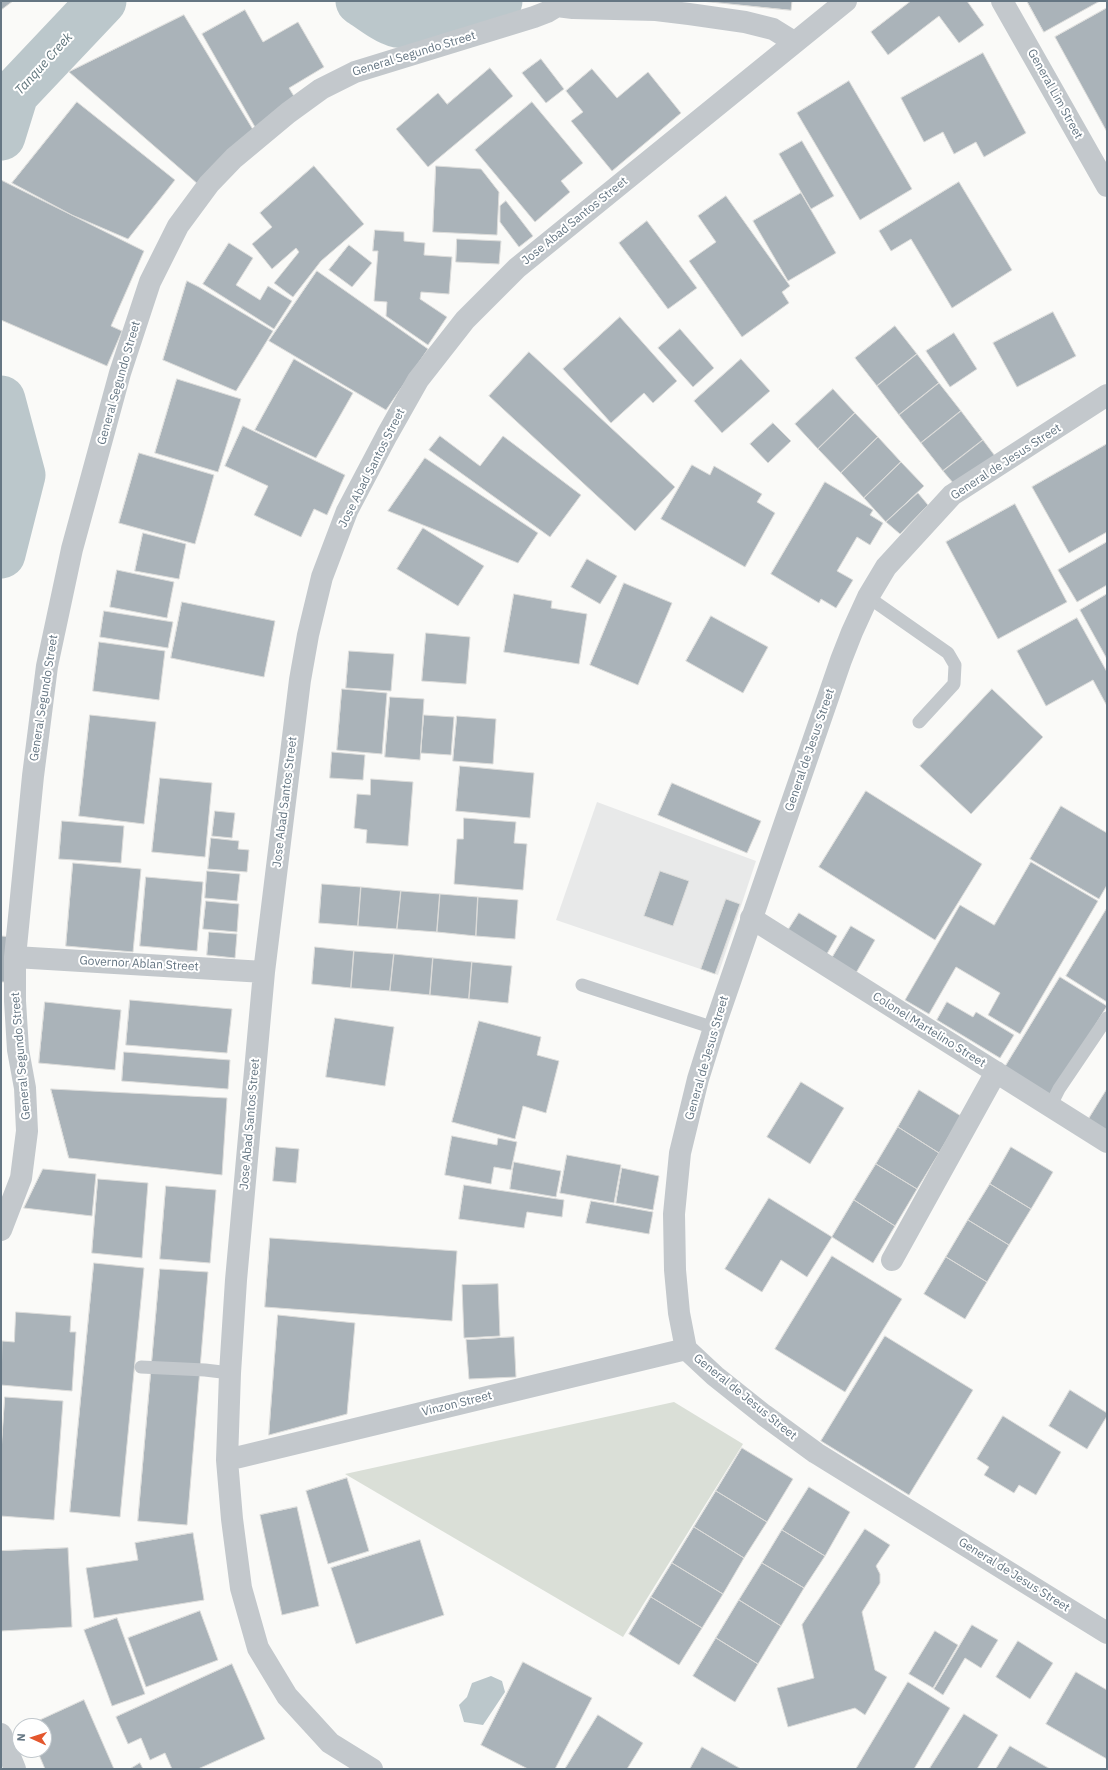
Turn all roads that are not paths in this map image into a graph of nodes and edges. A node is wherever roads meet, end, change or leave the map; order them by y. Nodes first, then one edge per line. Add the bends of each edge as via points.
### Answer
1 (846, 1) edge
2 (1002, 1) edge
3 (554, 3) edge
4 (794, 42) junction
5 (1107, 186) edge
6 (1107, 395) edge
7 (868, 597) junction
8 (919, 722) dead end
9 (751, 918) junction
10 (15, 957) junction
11 (264, 972) junction
12 (582, 985) dead end
13 (1107, 1018) edge
14 (714, 1028) junction
15 (996, 1072) junction
16 (1051, 1105) junction
17 (1107, 1142) edge
18 (1, 1230) edge
19 (892, 1260) dead end
20 (686, 1349) junction
21 (141, 1367) dead end
22 (230, 1373) junction
23 (228, 1460) junction
24 (1107, 1633) edge
25 (1, 1734) edge
26 (15, 1769) edge
27 (372, 1769) edge

1 - 4 street, Jose Abad Santos Street
2 - 5 street, General Lim Street
3 - 4 street, General Segundo Street via 573,8 656,10 745,22 773,29
3 - 10 street, General Segundo Street via 547,12 534,17 355,72 321,89 288,112 234,158 209,184 178,226 150,282 120,373 72,549 47,666
4 - 11 street, Jose Abad Santos Street via 517,268 465,320 418,380 347,511 322,577 300,680
6 - 7 street, General de Jesus Street via 952,495 886,567
7 - 8 lane via 948,653 955,665 954,684
7 - 9 street, General de Jesus Street via 841,660
9 - 14 street, General de Jesus Street
9 - 15 street, Colonel Martelino Street
10 - 11 street, Governor Ablan Street
10 - 18 street, General Segundo Street via 18,1050 25,1088 27,1130 21,1178
11 - 22 street, Jose Abad Santos Street
12 - 14 lane
13 - 16 lane
14 - 20 street, General de Jesus Street via 698,1079 680,1153 674,1214 675,1270
15 - 16 street, Colonel Martelino Street
15 - 19 street
16 - 17 street, Colonel Martelino Street
20 - 23 street, Vinzon Street
20 - 24 street, General de Jesus Street via 715,1376 816,1453
21 - 22 lane
22 - 23 street, Jose Abad Santos Street
23 - 27 street, Jose Abad Santos Street via 241,1588 258,1648 287,1696 330,1743
25 - 26 street

